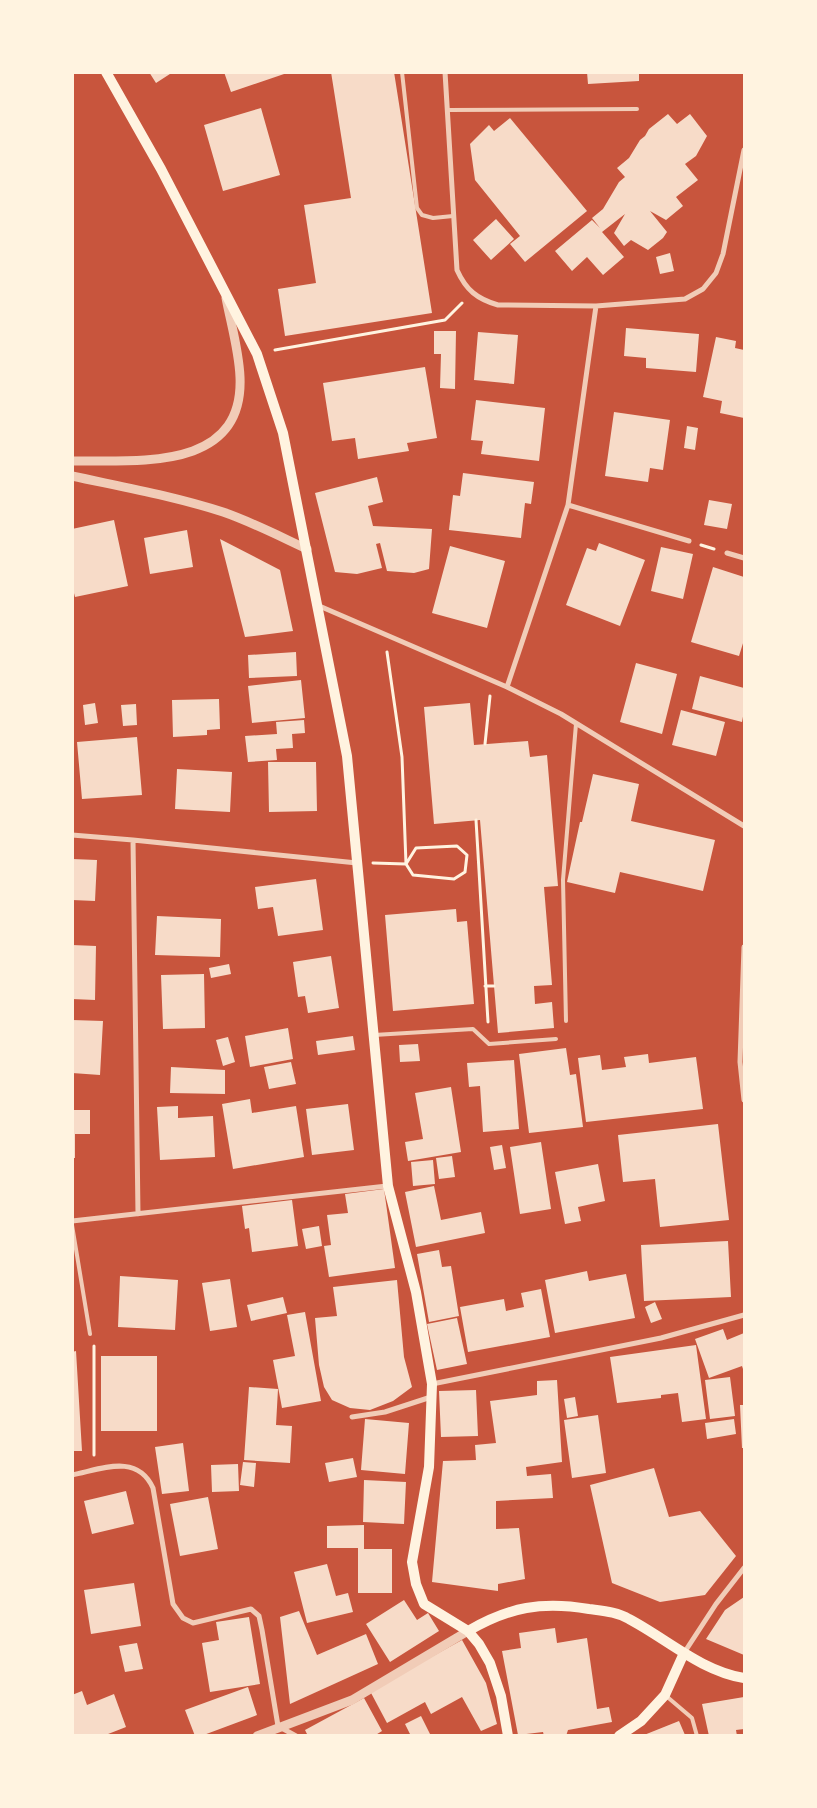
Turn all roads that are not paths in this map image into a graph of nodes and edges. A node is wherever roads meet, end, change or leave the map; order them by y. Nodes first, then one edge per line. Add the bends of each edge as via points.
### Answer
1 (106, 72) edge
2 (402, 72) edge
3 (445, 72) edge
4 (637, 109) dead end
5 (448, 110) junction
6 (744, 150) edge
7 (453, 216) junction
8 (225, 292) junction
9 (596, 306) junction
10 (72, 461) edge
11 (72, 476) edge
12 (568, 505) junction
13 (688, 541) road end
14 (307, 550) junction
15 (727, 553) road end
16 (744, 558) edge
17 (317, 605) junction
18 (507, 687) junction
19 (576, 724) junction
20 (744, 826) edge
21 (72, 835) edge
22 (133, 840) junction
23 (357, 864) junction
24 (744, 947) edge
25 (566, 1021) dead end
26 (374, 1035) junction
27 (556, 1039) dead end
28 (744, 1100) edge
29 (388, 1186) junction
30 (138, 1214) junction
31 (72, 1223) edge
32 (744, 1315) edge
33 (90, 1334) road end
34 (432, 1384) junction
35 (431, 1397) junction
36 (352, 1417) dead end
37 (72, 1475) edge
38 (744, 1568) edge
39 (468, 1631) junction
40 (684, 1653) junction
41 (744, 1678) edge
42 (665, 1695) junction
43 (278, 1726) junction
44 (257, 1736) edge
45 (296, 1736) edge
46 (508, 1736) edge
47 (619, 1736) edge
48 (697, 1736) edge

1 - 8 main road
2 - 7 lane via 417,208 422,215 432,218
3 - 5 street
4 - 5 lane
5 - 7 street
6 - 9 street via 723,254 716,273 703,289 685,299
7 - 9 street via 457,270 472,294 498,305
8 - 10 street via 240,377 234,417 222,433 204,447 180,456 149,460
8 - 14 main road via 257,354 283,433
9 - 12 street
11 - 14 street via 190,502 254,524
12 - 13 street
12 - 18 street
14 - 17 main road
15 - 16 street
17 - 18 street
17 - 23 main road via 347,756
18 - 19 street
19 - 20 street
19 - 25 lane via 563,880
21 - 22 street
22 - 23 street
22 - 30 street
23 - 26 main road
24 - 28 street via 740,1062
26 - 27 lane via 472,1029 489,1044
26 - 29 main road
29 - 30 street
29 - 34 main road via 416,1292
30 - 31 street
31 - 33 lane
32 - 34 street via 661,1338
34 - 35 main road
35 - 36 street via 385,1412
35 - 39 main road via 428,1467 413,1570 424,1604
37 - 43 street via 125,1466 142,1472 149,1480 173,1604 183,1618 193,1623 252,1610 259,1616
38 - 40 street
39 - 40 main road via 489,1618 510,1611 541,1605 568,1605 612,1612 629,1619
39 - 43 street via 352,1700
39 - 46 main road via 490,1664 501,1696
40 - 41 main road via 734,1677
40 - 42 main road
42 - 47 main road via 641,1721
42 - 48 lane via 692,1718
43 - 44 street
43 - 45 street

